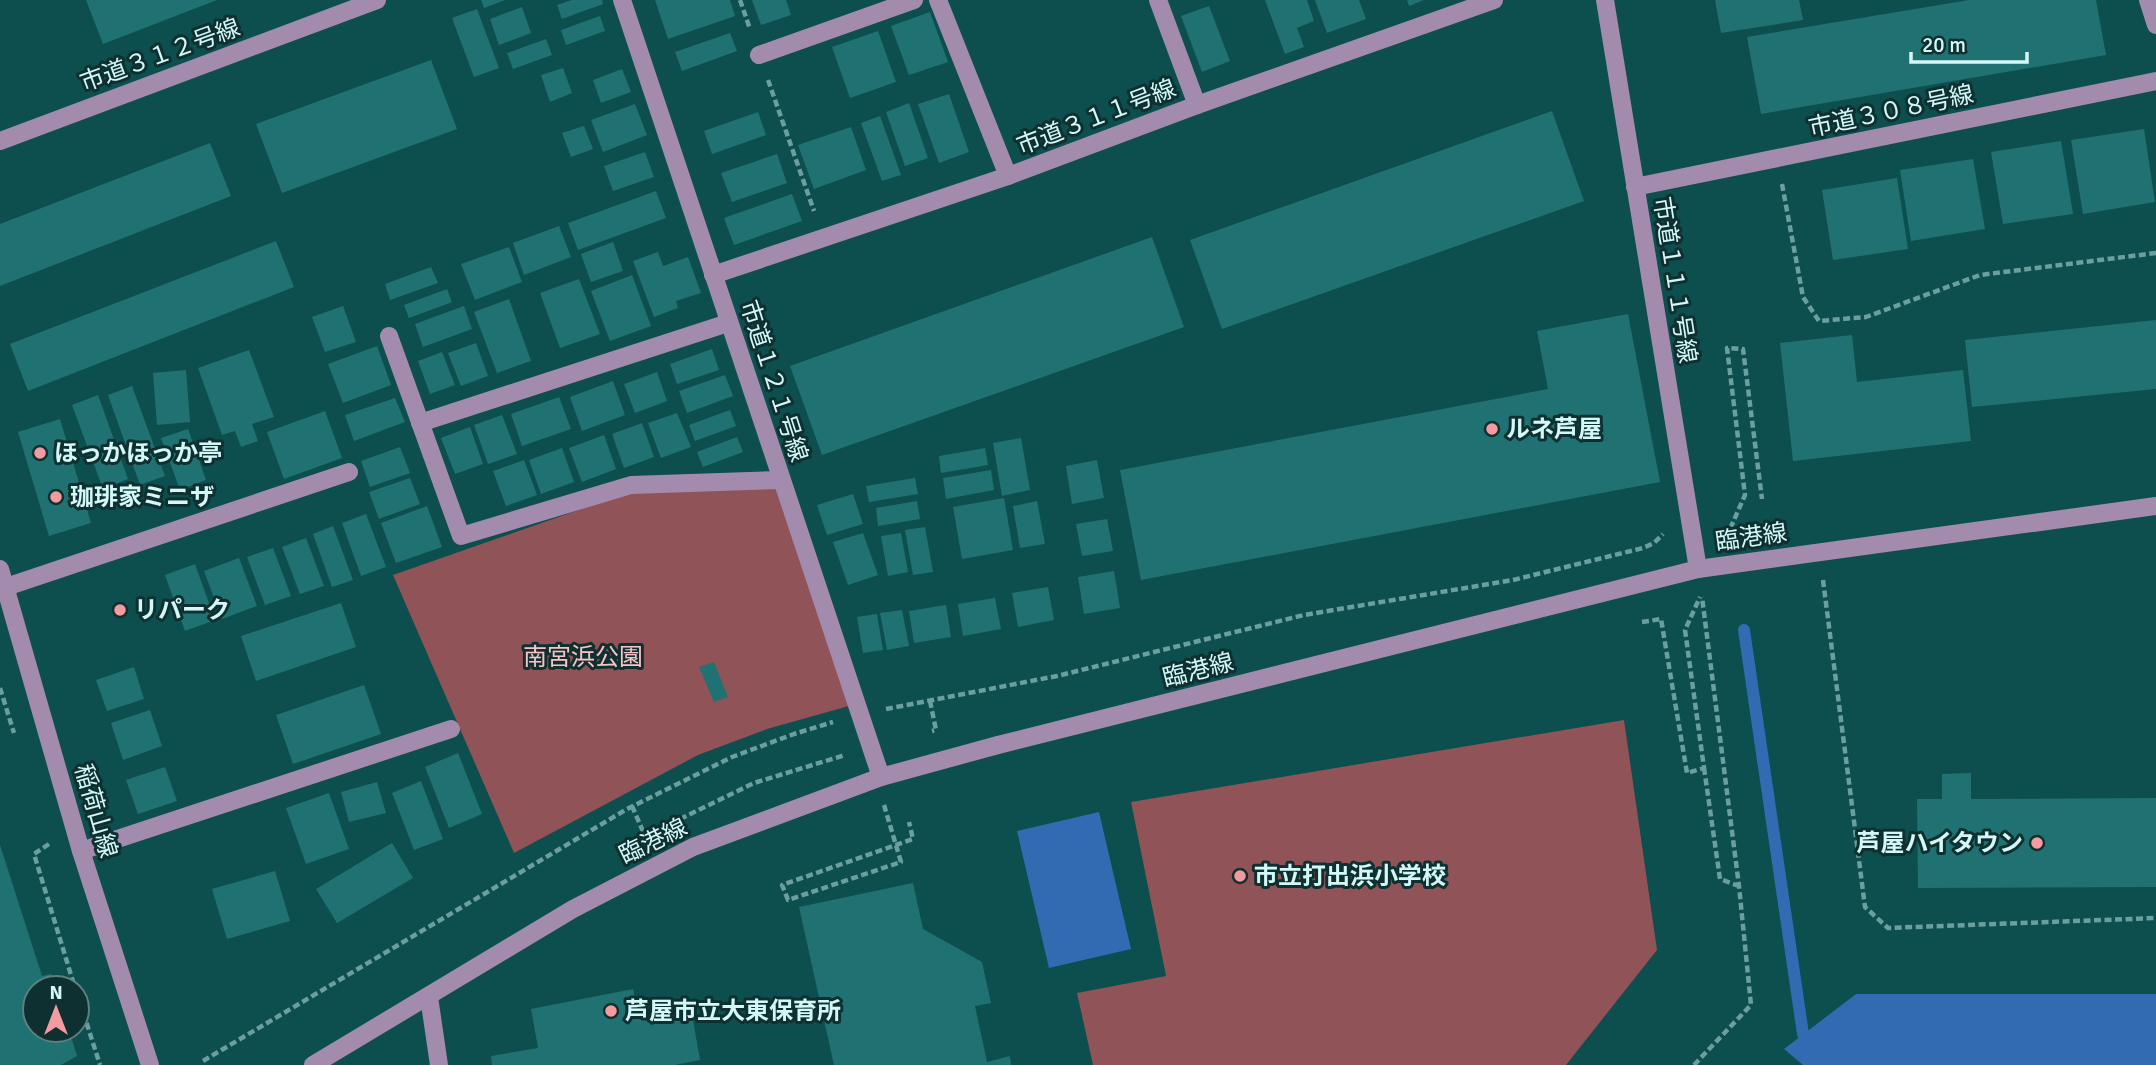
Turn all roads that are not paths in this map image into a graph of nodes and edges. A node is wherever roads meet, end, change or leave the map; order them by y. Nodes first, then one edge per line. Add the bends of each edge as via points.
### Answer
1 (377, 0) edge
2 (622, 0) edge
3 (914, 0) edge
4 (938, 0) edge
5 (1158, 0) edge
6 (1494, 0) edge
7 (1605, 0) edge
8 (2148, 0) edge
9 (2156, 25) edge
10 (759, 55) road end
11 (2156, 82) edge
12 (1197, 105) junction
13 (0, 141) edge
14 (1008, 176) junction
15 (1635, 187) junction
16 (713, 275) junction
17 (728, 323) junction
18 (389, 336) dead end
19 (420, 423) junction
20 (349, 472) dead end
21 (780, 480) junction
22 (2156, 506) edge
23 (0, 569) edge
24 (1698, 569) junction
25 (6, 587) junction
26 (451, 729) dead end
27 (881, 777) junction
28 (81, 851) junction
29 (429, 997) junction
30 (150, 1065) edge
31 (313, 1065) edge
32 (439, 1065) edge

1 - 13 street, 市道３１２号線
2 - 16 street, 市道１２１号線
3 - 10 street
4 - 14 street
5 - 12 street
6 - 12 street, 市道３１１号線
7 - 15 street, 市道１１１号線
8 - 9 street
11 - 15 street, 市道３０８号線
12 - 14 street, 市道３１１号線
14 - 16 street, 市道３１１号線
15 - 24 street, 市道１１１号線
16 - 17 street, 市道１２１号線
17 - 19 street
17 - 21 street, 市道１２１号線
18 - 19 street
19 - 21 street via 461,536 631,485
20 - 25 street
21 - 27 street, 市道１２１号線
22 - 24 street, 臨港線
23 - 25 street, 稲荷山線
24 - 27 street, 臨港線
25 - 28 street, 稲荷山線
26 - 28 street
27 - 29 street, 臨港線 via 693,847 573,909
28 - 30 street, 稲荷山線
29 - 31 street, 臨港線
29 - 32 street

